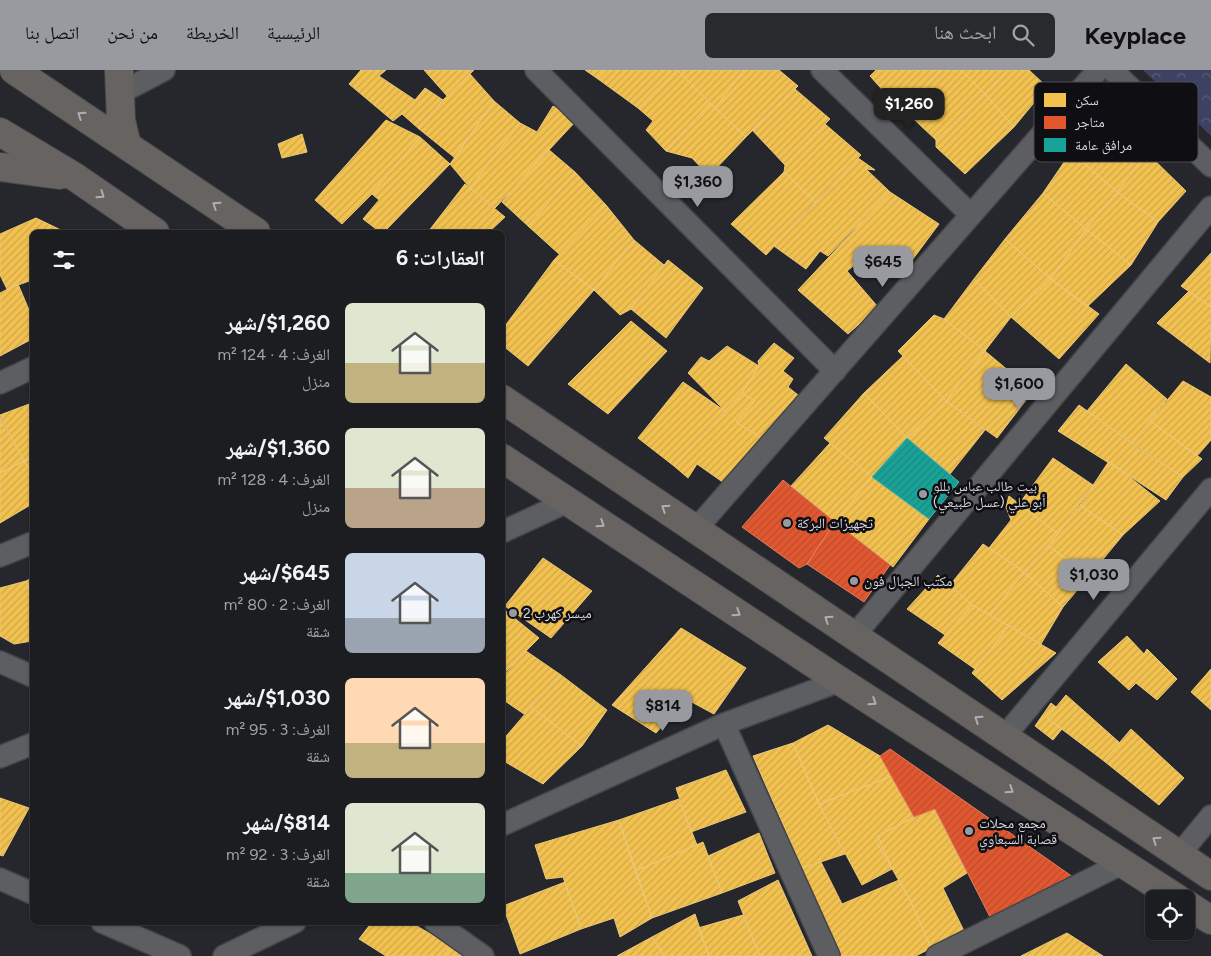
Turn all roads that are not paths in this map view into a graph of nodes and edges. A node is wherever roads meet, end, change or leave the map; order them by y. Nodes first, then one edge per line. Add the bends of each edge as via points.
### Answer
1 (14, 70) edge
2 (164, 70) edge
3 (536, 70) edge
4 (822, 70) edge
5 (1098, 70) edge
6 (1112, 70) edge
7 (119, 82) edge
8 (1087, 82) edge
9 (1124, 82) edge
10 (0, 132) edge
11 (1034, 142) edge
12 (127, 146) junction
13 (1198, 153) edge
14 (1211, 166) edge
15 (0, 167) edge
16 (75, 177) junction
17 (1211, 207) edge
18 (970, 215) junction
19 (152, 230) edge
20 (253, 230) edge
21 (30, 369) edge
22 (835, 371) junction
23 (0, 383) edge
24 (505, 401) edge
25 (505, 460) edge
26 (1211, 489) edge
27 (567, 502) junction
28 (696, 529) junction
29 (505, 531) edge
30 (30, 544) edge
31 (0, 556) edge
32 (854, 636) junction
33 (0, 662) edge
34 (30, 675) edge
35 (840, 681) junction
36 (724, 724) junction
37 (1004, 737) junction
38 (30, 745) edge
39 (0, 757) edge
40 (1211, 816) edge
41 (505, 824) edge
42 (1179, 855) junction
43 (1123, 863) junction
44 (1211, 876) edge
45 (0, 878) edge
46 (1164, 890) edge
47 (30, 891) edge
48 (1195, 910) edge
49 (1211, 920) edge
50 (109, 925) edge
51 (289, 925) edge
52 (439, 925) edge
53 (180, 956) edge
54 (224, 956) edge
55 (484, 956) edge
56 (829, 956) edge
57 (937, 956) edge

12 -> 1 main road
2 - 7 street
3 - 22 street
4 - 18 street
5 - 8 street
6 - 9 street
7 - 12 main road
10 - 16 main road
11 - 18 street
20 -> 12 main road
13 - 14 street
15 - 16 main road
16 -> 19 main road
17 - 32 street
18 - 22 street
21 - 23 street
22 - 28 street
28 -> 24 main road
25 - 27 main road
26 - 37 street
27 - 29 street
27 -> 35 main road
32 -> 28 main road
30 - 31 street
37 -> 32 main road
33 - 34 street
35 - 36 street
35 -> 43 main road
36 - 41 street
36 - 56 street
42 -> 37 main road
38 - 39 street
40 - 42 street
42 - 44 main road
43 - 46 main road
43 - 57 street
45 - 47 street
48 - 49 main road
50 - 53 street
51 - 54 street
52 - 55 street

